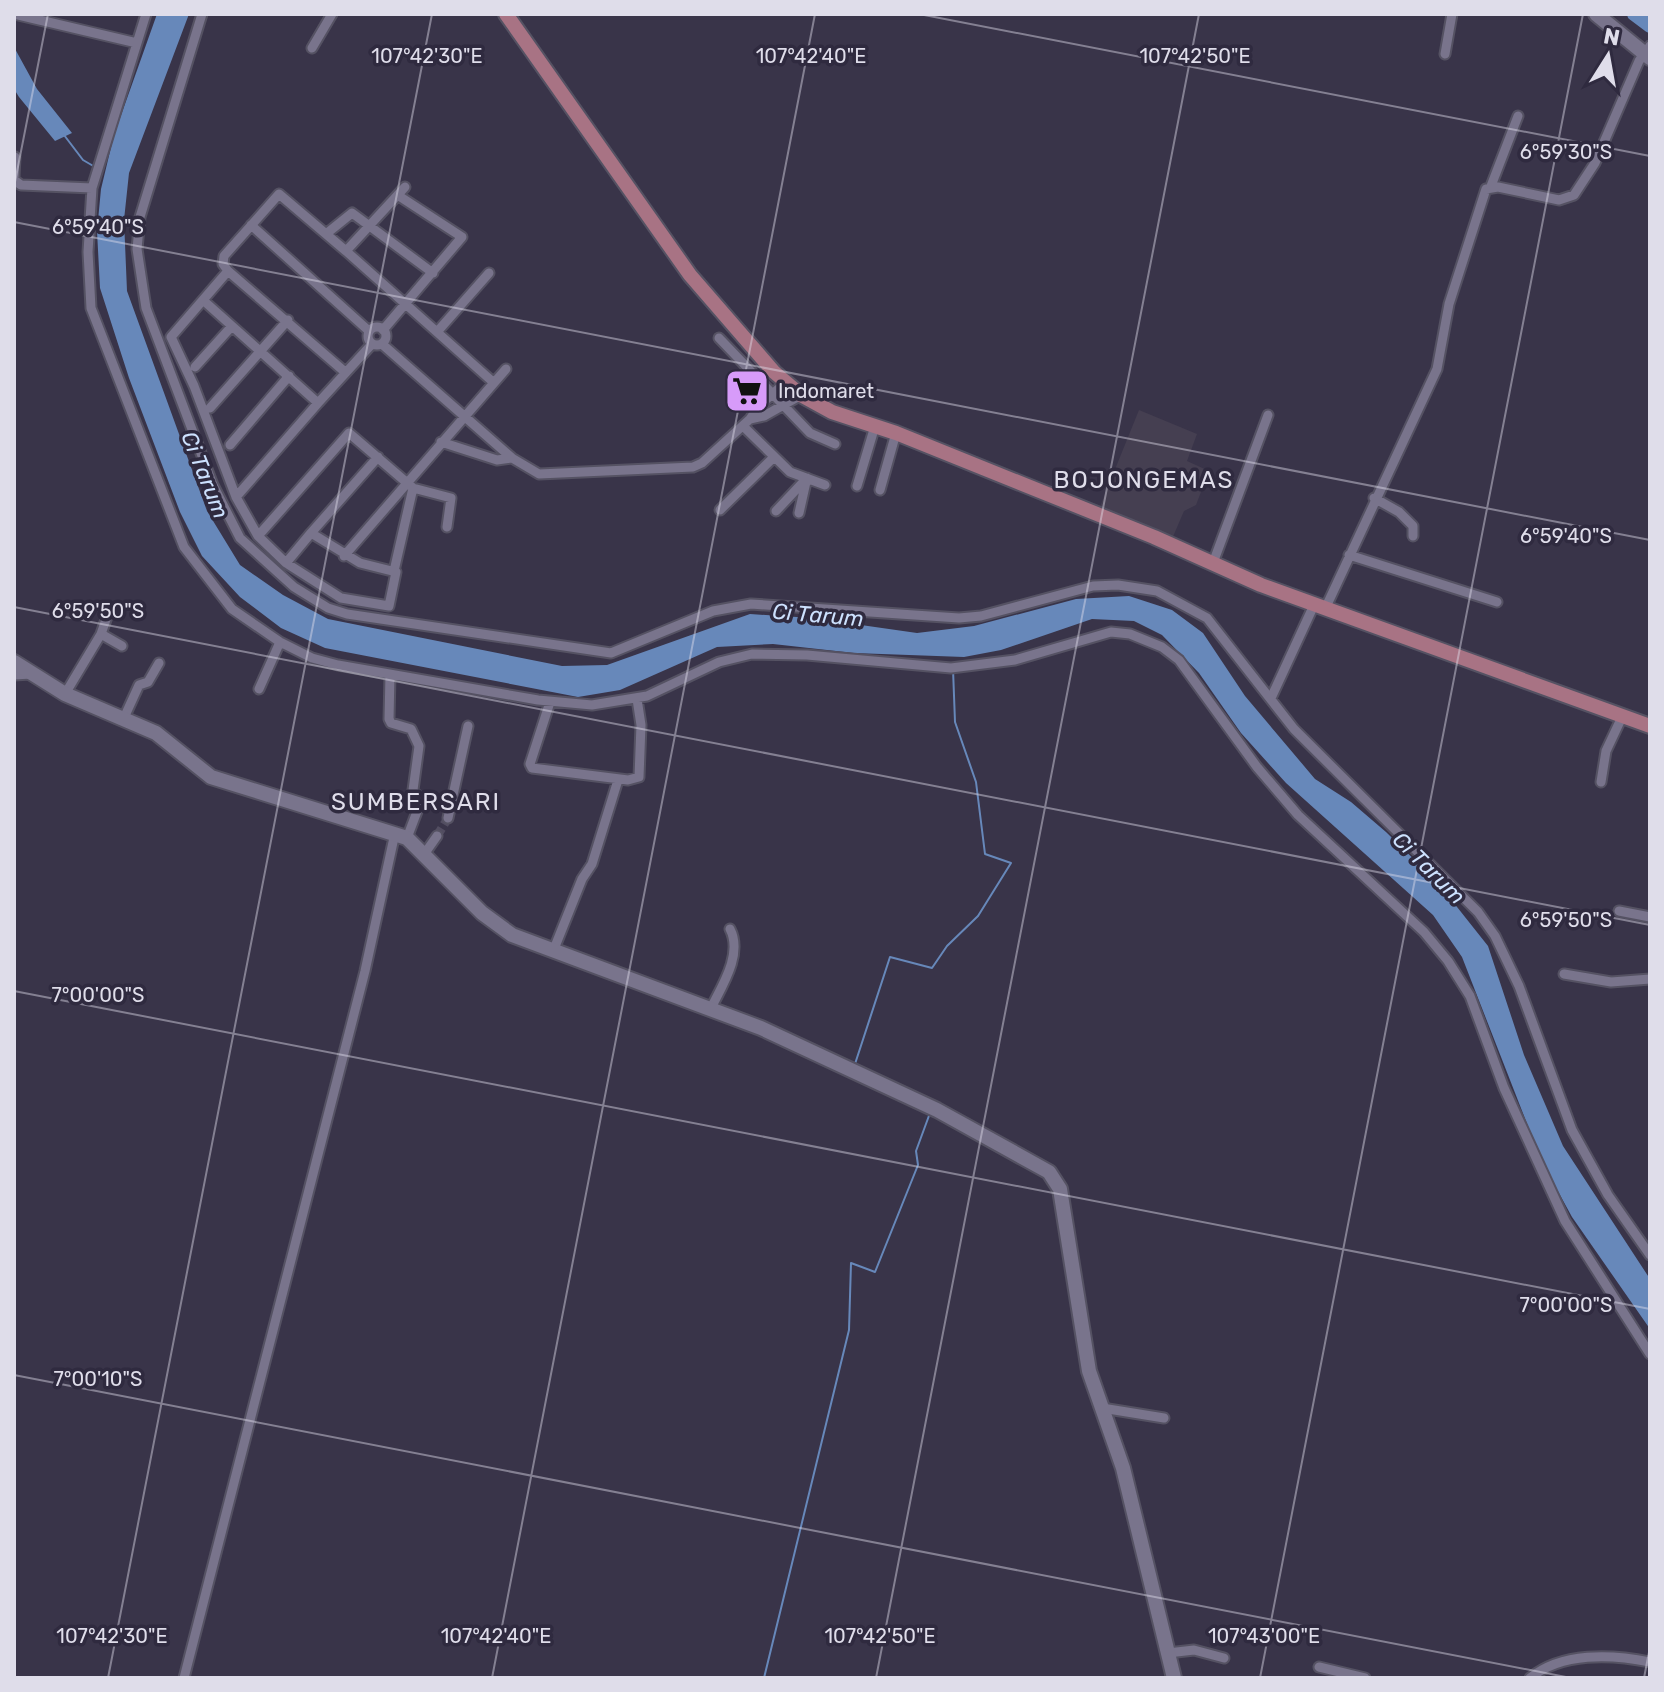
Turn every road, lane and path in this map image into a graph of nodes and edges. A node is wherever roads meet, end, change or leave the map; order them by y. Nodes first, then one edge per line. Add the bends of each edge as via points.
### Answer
1 (14, 14) edge
2 (146, 14) edge
3 (202, 14) edge
4 (332, 14) edge
5 (506, 14) edge
6 (1452, 14) edge
7 (1596, 14) edge
8 (137, 43) junction
9 (312, 48) dead end
10 (1648, 52) edge
11 (1445, 54) dead end
12 (1518, 116) dead end
13 (15, 157) edge
14 (14, 168) edge
15 (14, 178) edge
16 (1491, 186) junction
17 (405, 187) dead end
18 (92, 188) junction
19 (399, 196) junction
20 (251, 225) junction
21 (371, 226) junction
22 (326, 234) junction
23 (346, 251) junction
24 (228, 271) junction
25 (433, 273) junction
26 (489, 273) dead end
27 (204, 301) junction
28 (406, 303) junction
29 (288, 320) junction
30 (232, 326) junction
31 (383, 330) junction
32 (369, 331) junction
33 (437, 332) junction
34 (719, 338) dead end
35 (377, 344) junction
36 (261, 351) junction
37 (195, 367) dead end
38 (506, 369) dead end
39 (345, 372) junction
40 (289, 376) junction
41 (493, 382) junction
42 (786, 382) junction
43 (774, 393) junction
44 (801, 395) junction
45 (318, 403) junction
46 (785, 404) junction
47 (210, 408) dead end
48 (464, 414) junction
49 (1268, 415) dead end
50 (746, 422) junction
51 (875, 426) junction
52 (896, 433) junction
53 (441, 442) junction
54 (835, 444) dead end
55 (230, 445) dead end
56 (378, 457) junction
57 (512, 458) junction
58 (773, 458) junction
59 (807, 478) junction
60 (410, 485) junction
61 (825, 485) dead end
62 (857, 486) dead end
63 (880, 490) dead end
64 (236, 497) junction
65 (1374, 498) junction
66 (720, 510) dead end
67 (776, 511) dead end
68 (799, 513) dead end
69 (447, 527) dead end
70 (311, 533) junction
71 (258, 536) junction
72 (1413, 536) dead end
73 (1349, 555) junction
74 (344, 556) junction
75 (286, 563) junction
76 (1213, 563) junction
77 (394, 571) junction
78 (1497, 602) dead end
79 (1320, 607) junction
80 (110, 608) dead end
81 (101, 634) junction
82 (280, 642) junction
83 (122, 646) dead end
84 (14, 662) edge
85 (159, 663) dead end
86 (31, 674) junction
87 (14, 675) edge
88 (390, 675) junction
89 (259, 689) dead end
90 (65, 694) junction
91 (1271, 698) junction
92 (637, 699) junction
93 (544, 701) junction
94 (1622, 717) junction
95 (123, 720) junction
96 (468, 726) dead end
97 (1650, 726) edge
98 (618, 780) junction
99 (1601, 782) dead end
100 (448, 818) tunnel mouth
101 (401, 835) junction
102 (437, 836) tunnel mouth
103 (425, 853) junction
104 (1619, 911) dead end
105 (1650, 917) edge
106 (730, 929) dead end
107 (554, 949) junction
108 (1564, 974) dead end
109 (1650, 979) edge
110 (711, 1008) junction
111 (1650, 1255) edge
112 (1650, 1354) edge
113 (1102, 1408) junction
114 (1164, 1418) dead end
115 (1168, 1653) junction
116 (1224, 1658) dead end
117 (1650, 1662) edge
118 (1319, 1667) dead end
119 (184, 1678) edge
120 (1174, 1678) edge
121 (1365, 1678) edge
122 (1530, 1678) edge

1 - 8 street
2 - 8 street
3 - 91 street via 140,217 137,249 146,308 233,527 255,556 315,601 398,624 611,653 740,605 776,603 959,618 1093,586 1141,586 1207,618
4 - 9 street
5 - 42 main road via 655,229
6 - 11 street
7 - 10 street
8 - 18 street
10 - 16 street via 1574,195 1559,200
12 - 16 street
13 - 14 street
14 - 15 street
15 - 18 street via 21,185
16 - 65 street via 1482,197 1449,304 1437,369
17 - 19 street
18 - 82 street via 91,308 172,519 214,590
19 - 21 street
19 - 25 street via 462,237
20 - 22 street via 282,191
20 - 24 street via 224,256
20 - 32 street
21 - 22 street via 350,213
21 - 23 street
21 - 25 street
22 - 23 street
23 - 28 street
24 - 27 street
24 - 29 street
25 - 28 street
26 - 33 street
27 - 30 street
27 - 64 street via 171,339
28 - 31 street
28 - 33 street
29 - 36 street
29 - 39 street
30 - 36 street
30 - 37 street
31 - 32 street
31 - 35 street via 386,335
32 - 35 street via 367,337
33 - 41 street
34 - 43 street
35 - 39 street
35 - 48 street
36 - 40 street
36 - 47 street
38 - 41 street
39 - 45 street
40 - 45 street
40 - 55 street
41 - 48 street
42 - 43 street
42 - 44 main road
43 - 46 street
43 - 50 street
44 - 46 street
44 - 51 main road
45 - 64 street
46 - 50 street
46 - 54 street via 810,433
48 - 53 street
48 - 57 street
49 - 76 street
50 - 57 street via 693,467 550,476
50 - 58 street
51 - 52 main road
51 - 62 street
52 - 63 street
52 - 76 main road
53 - 57 street via 497,460
53 - 60 street
56 - 60 street
56 - 70 street
56 - 71 street via 353,434 346,435
58 - 59 street
58 - 66 street
59 - 61 street
59 - 67 street
59 - 68 street
60 - 69 street via 451,498
60 - 74 street
60 - 77 street
64 - 71 street
65 - 72 street via 1399,512 1413,526
65 - 73 street
70 - 74 street
70 - 75 street
71 - 75 street
73 - 78 street
73 - 79 street
74 - 77 street
75 - 77 street via 341,598 386,607
76 - 79 main road
79 - 91 street
79 - 94 main road
80 - 81 street
81 - 83 street
81 - 90 street
82 - 88 street via 312,658
82 - 89 street
84 - 86 street
85 - 95 street via 148,682 139,685
86 - 87 street
86 - 90 street
88 - 93 street
88 - 101 street via 389,719 411,729 419,746 413,783 421,801
90 - 95 street
91 - 111 street via 1294,729 1478,912 1495,936 1572,1130
92 - 93 street via 607,705
92 - 98 street via 638,778
92 - 112 street via 719,662 752,654 951,668 1015,660 1111,632 1162,647 1179,660 1300,817 1424,932 1448,961 1470,996 1504,1088 1565,1221
93 - 98 street via 532,768
94 - 97 main road
94 - 99 street via 1606,751
95 - 101 street via 170,742 211,777
96 - 100 street
98 - 107 street via 592,864
101 - 103 street
101 - 119 street
102 - 103 street
103 - 107 street via 482,913 512,935
104 - 105 street
106 - 110 street via 732,962
107 - 110 street
108 - 109 street via 1611,982
110 - 113 street via 937,1110 1049,1172 1060,1189 1089,1371
113 - 114 street
113 - 115 street via 1123,1468
115 - 116 street via 1194,1650
115 - 120 street
117 - 122 street via 1564,1660
118 - 121 street

